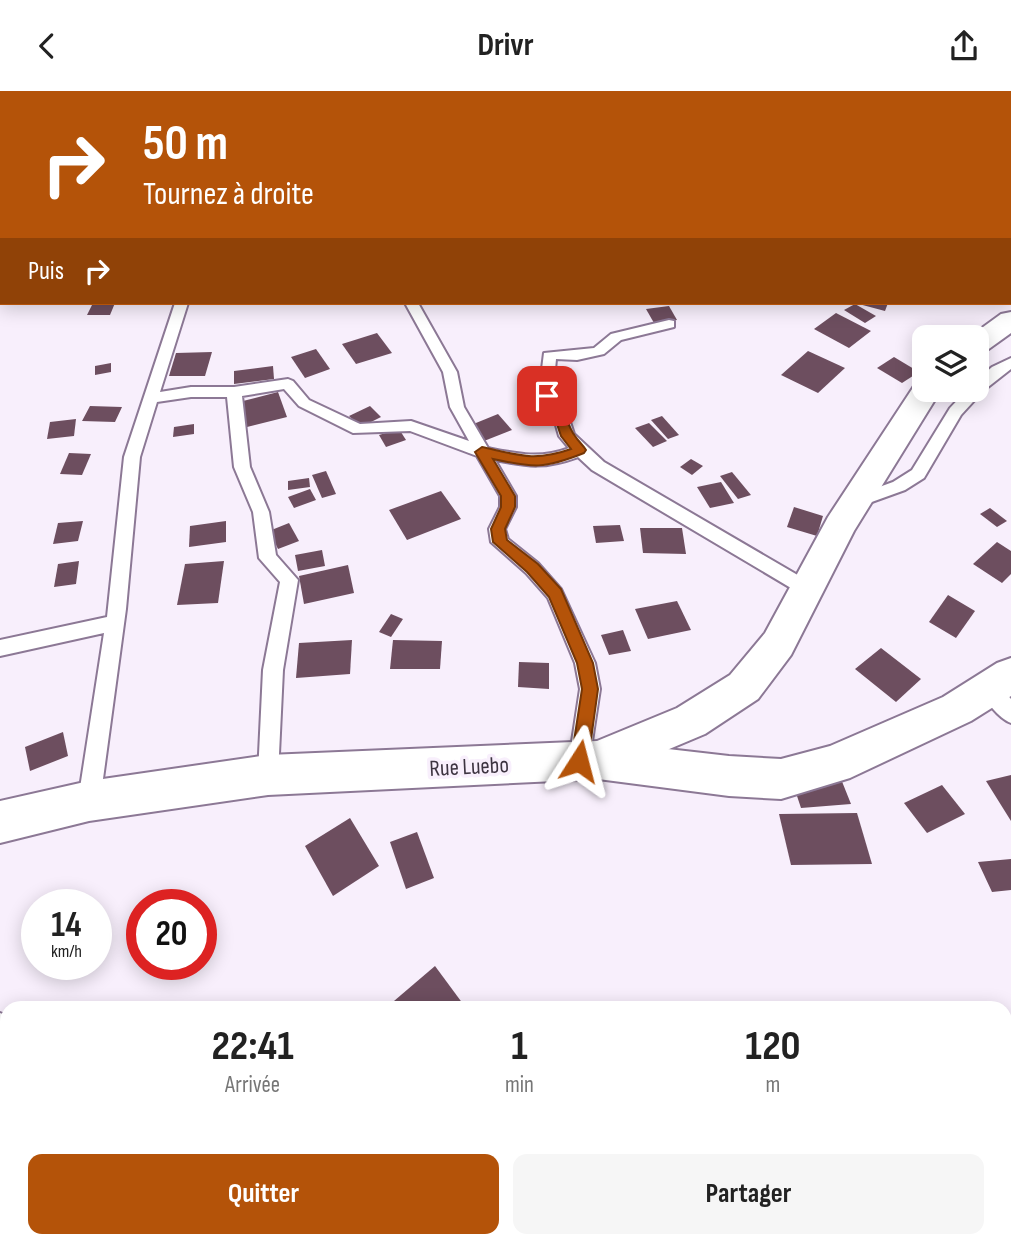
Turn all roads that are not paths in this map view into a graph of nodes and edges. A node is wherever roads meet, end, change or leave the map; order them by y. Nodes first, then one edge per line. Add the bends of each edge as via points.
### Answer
1 (180, 305) edge
2 (413, 305) edge
3 (1011, 320) edge
4 (669, 324) dead end
5 (989, 336) edge
6 (1011, 363) edge
7 (989, 378) edge
8 (234, 392) junction
9 (149, 398) junction
10 (918, 402) edge
11 (965, 402) edge
12 (580, 450) junction
13 (482, 452) junction
14 (855, 502) junction
15 (807, 589) junction
16 (115, 623) junction
17 (0, 648) edge
18 (1004, 693) edge
19 (589, 760) junction
20 (268, 775) junction
21 (89, 801) junction
22 (0, 822) edge

1 - 9 lane
2 - 13 lane via 450,372 457,407
3 - 5 street
4 - 12 lane via 616,337 599,351 549,356 546,393 559,411 567,436
6 - 7 lane
8 - 9 lane
8 - 13 lane via 288,384 304,403 358,429 411,426
8 - 20 lane via 242,467 261,512 268,558 289,580 272,670
9 - 16 lane via 132,457
10 - 14 street, Rue Luebo
11 - 14 lane via 918,474 900,486
12 - 13 lane via 531,463
12 - 15 lane via 598,466
13 - 19 lane via 508,496 498,529 500,542 555,593 585,663 590,689
14 - 15 street, Rue Luebo
15 - 19 street, Rue Luebo via 778,643 744,687 691,721
16 - 17 lane
16 - 21 lane
18 - 19 street via 835,764 781,779
19 - 20 street, Rue Luebo
20 - 21 street, Rue Luebo
21 - 22 street, Rue Luebo

